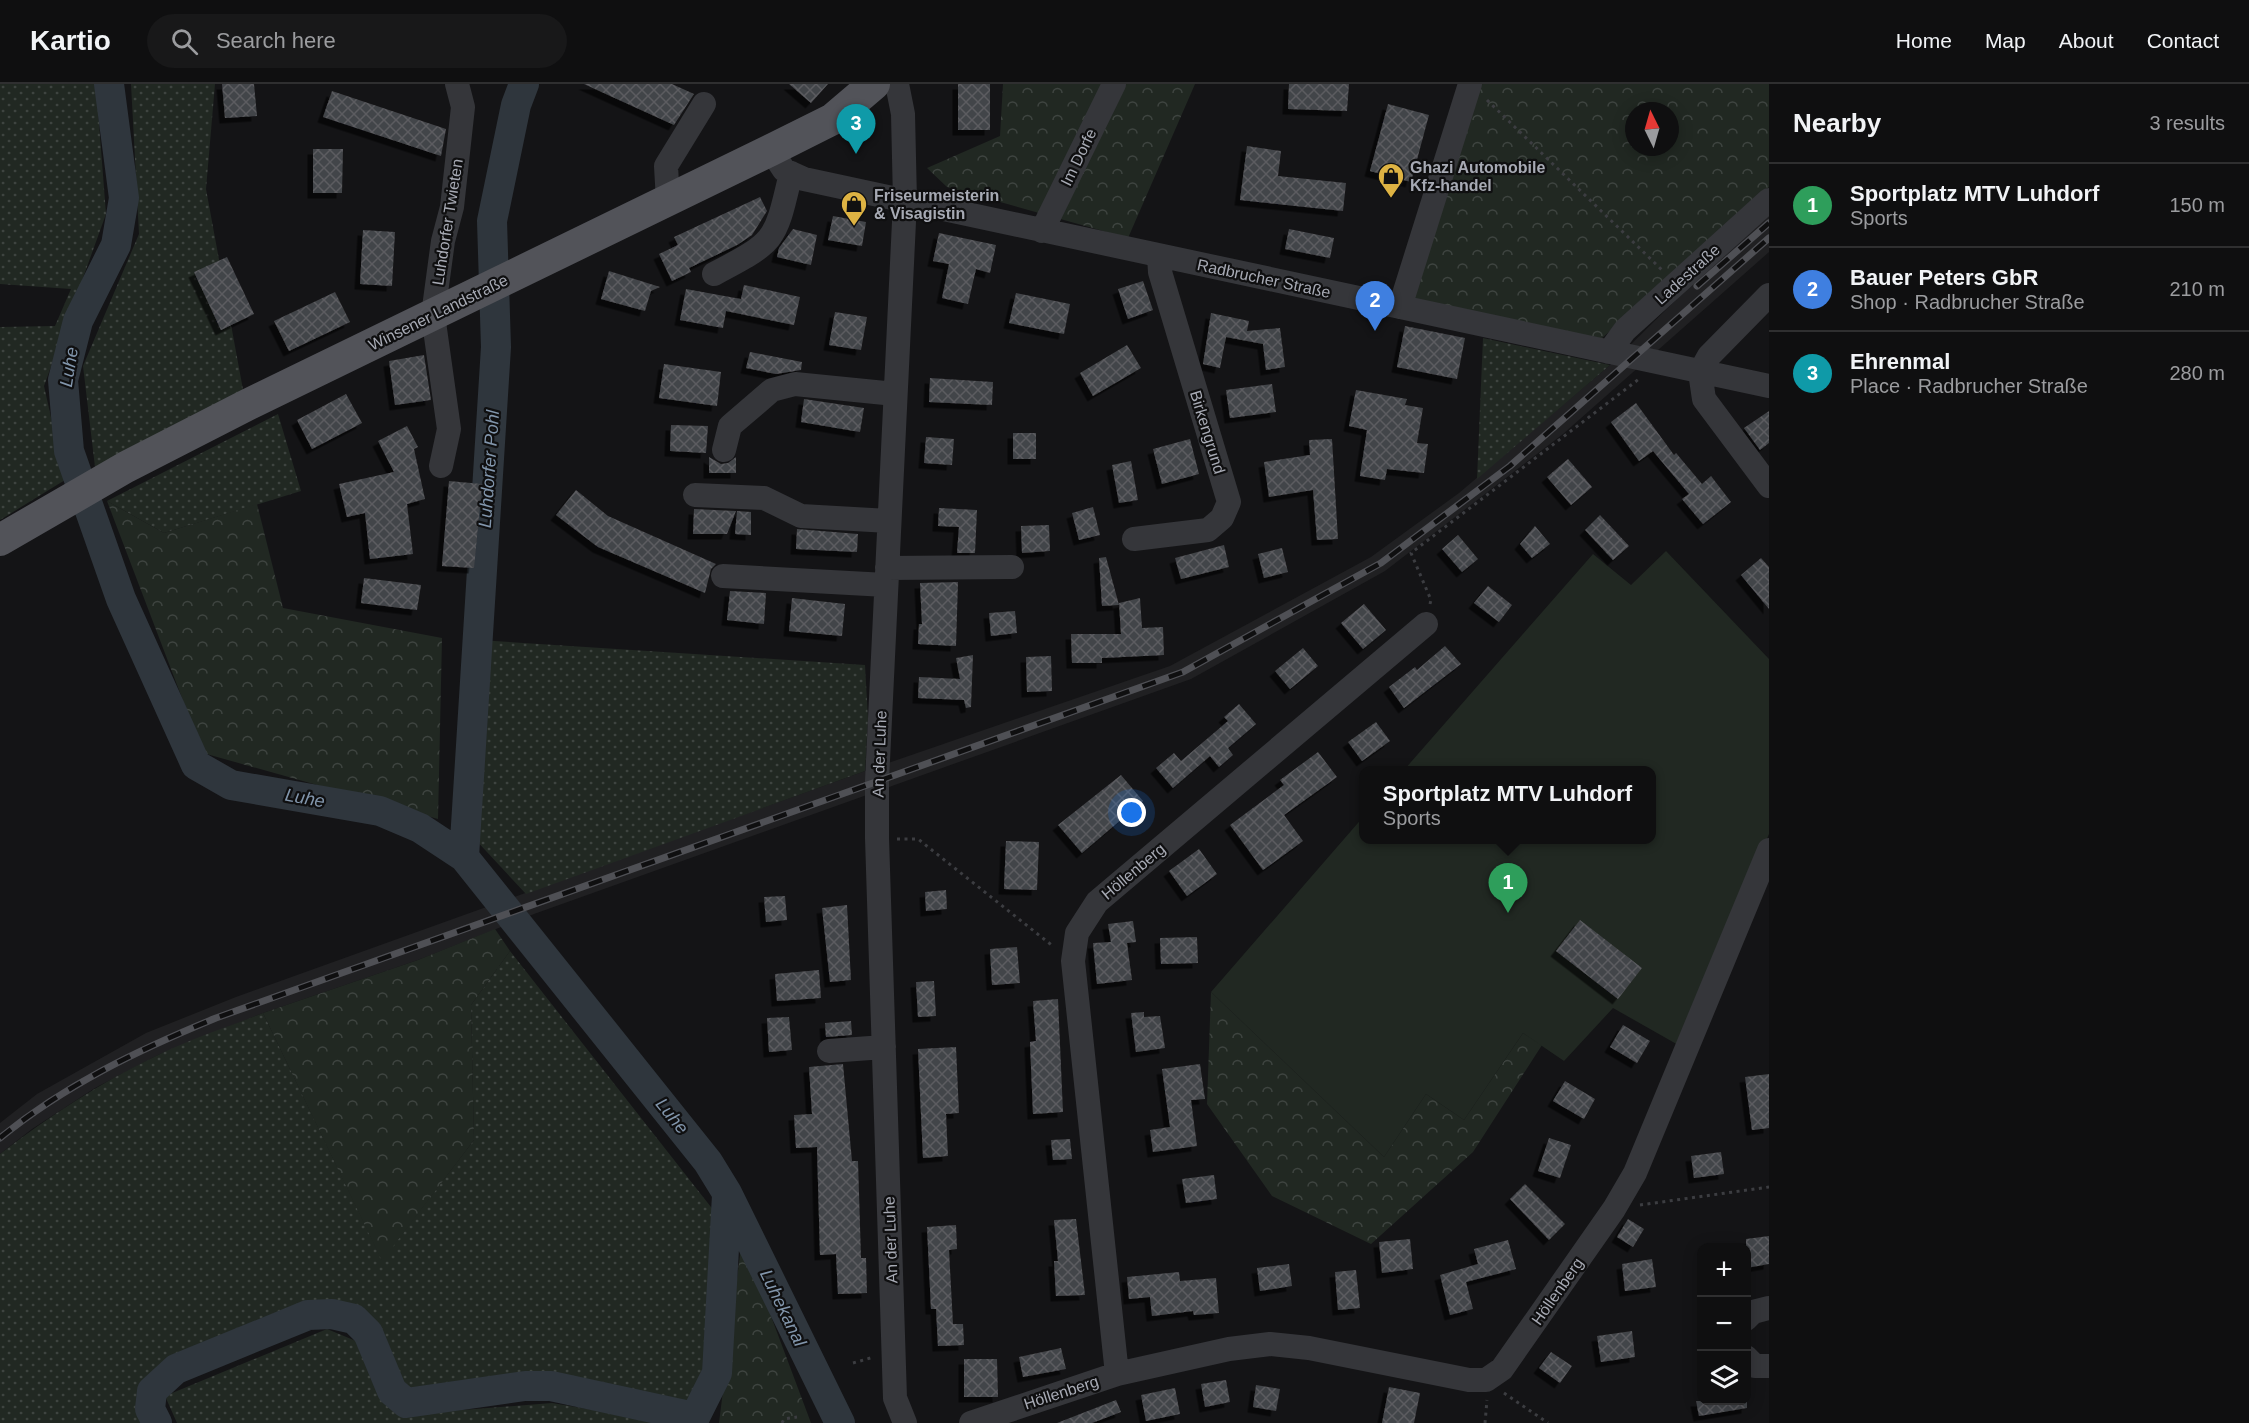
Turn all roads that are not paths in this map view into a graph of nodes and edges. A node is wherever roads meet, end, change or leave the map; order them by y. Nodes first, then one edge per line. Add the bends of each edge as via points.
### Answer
1 (457, 84) edge
2 (874, 84) edge
3 (897, 84) edge
4 (1114, 84) edge
5 (1469, 84) edge
6 (704, 104) dead end
7 (781, 162) junction
8 (1769, 200) edge
9 (668, 201) junction
10 (905, 201) junction
11 (1042, 231) junction
12 (1159, 256) junction
13 (714, 274) dead end
14 (1769, 295) edge
15 (1400, 307) junction
16 (433, 315) junction
17 (1610, 352) junction
18 (1700, 372) junction
19 (1769, 386) edge
20 (895, 394) junction
21 (724, 450) dead end
22 (441, 466) dead end
23 (1769, 486) edge
24 (695, 495) dead end
25 (889, 521) junction
26 (1134, 539) dead end
27 (0, 540) edge
28 (1012, 567) dead end
29 (723, 576) dead end
30 (887, 577) junction
31 (1426, 624) road end
32 (1769, 850) edge
33 (884, 1047) junction
34 (829, 1051) dead end
35 (1769, 1308) edge
36 (1751, 1314) edge
37 (1751, 1362) edge
38 (1769, 1366) edge
39 (1117, 1374) junction
40 (905, 1423) edge
41 (970, 1423) edge

1 - 16 street, Luhdorfer Twieten via 463,107 452,207
2 - 7 main road, Winsener Landstraße
3 - 10 street, An der Luhe via 903,114
4 - 11 street, Im Dorfe
5 - 15 street
6 - 9 street via 666,166
7 - 9 main road, Winsener Landstraße
7 - 10 street, Radbrucher Straße via 804,179
7 - 13 street via 779,222 772,237
8 - 17 street, Ladestraße via 1626,330
9 - 16 main road, Winsener Landstraße
10 - 11 street, Radbrucher Straße
10 - 20 street, An der Luhe
11 - 12 street, Radbrucher Straße
12 - 15 street, Radbrucher Straße
12 - 26 street, Birkengrund via 1160,273 1229,502 1222,518 1208,530
14 - 18 street via 1709,356
15 - 17 street, Radbrucher Straße
16 - 22 street, Luhdorfer Twieten via 449,429
16 - 27 main road, Winsener Landstraße via 126,467
17 - 18 street, Radbrucher Straße
18 - 19 street, Radbrucher Straße
18 - 23 street via 1704,399
20 - 21 street via 795,384 772,390 729,426
20 - 25 street, An der Luhe
24 - 25 street via 764,498 801,516
25 - 30 street, An der Luhe
28 - 30 street
29 - 30 street
30 - 33 street, An der Luhe via 877,781
31 - 39 street, Höllenberg via 1097,902 1077,933 1073,962
32 - 39 street, Höllenberg via 1635,1173 1502,1369 1486,1380 1469,1380 1309,1348 1270,1344
33 - 34 street
33 - 40 street, An der Luhe via 896,1398
35 - 36 street
37 - 38 street via 1755,1366
39 - 41 street, Höllenberg

